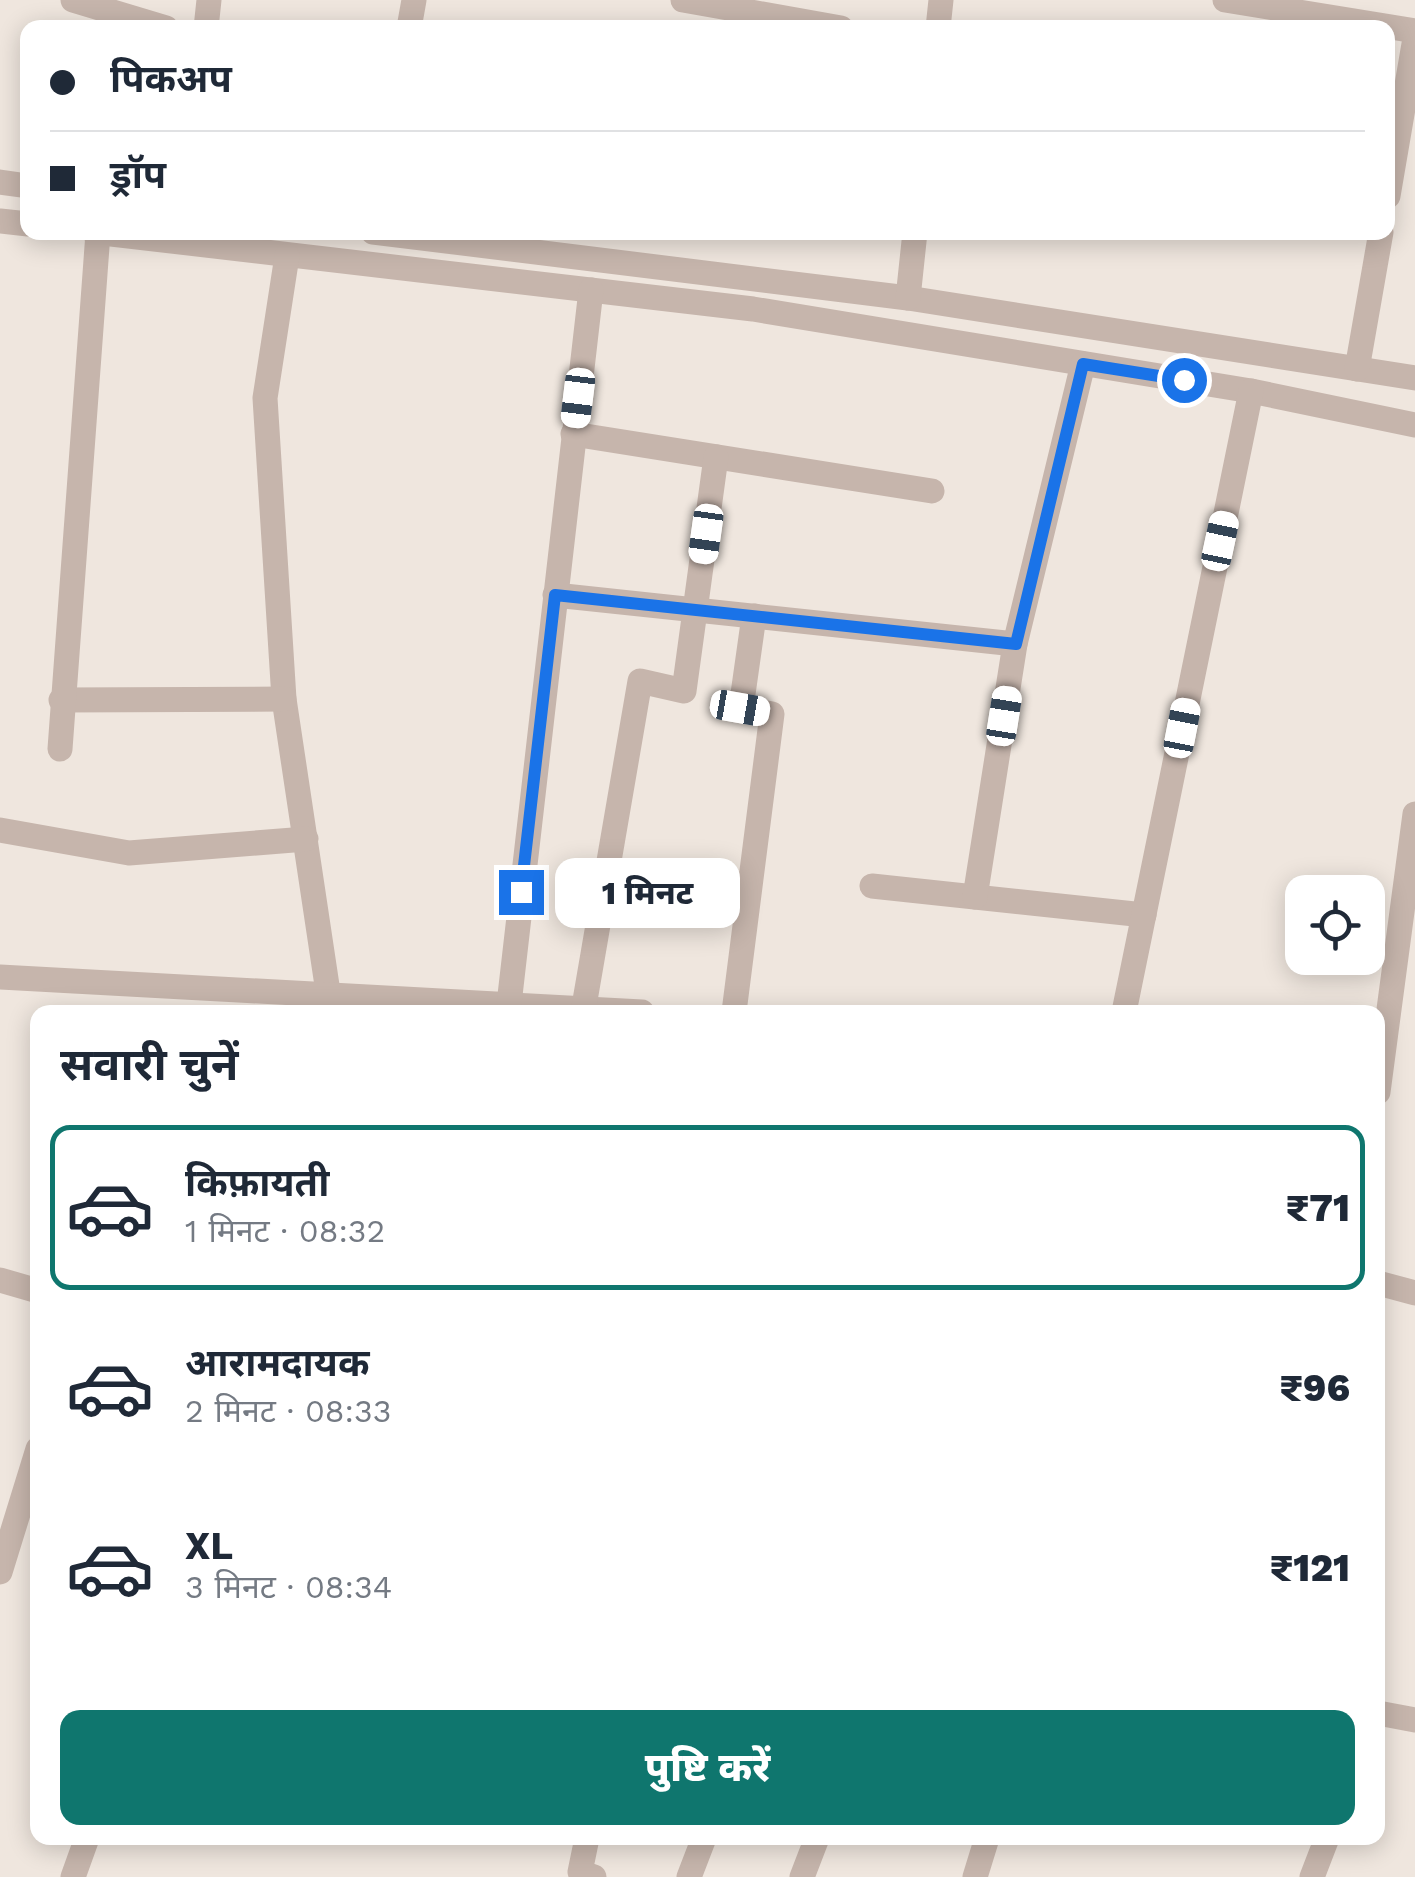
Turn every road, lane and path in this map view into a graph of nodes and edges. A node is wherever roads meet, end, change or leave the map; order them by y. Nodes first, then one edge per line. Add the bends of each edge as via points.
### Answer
1 (73, 0) edge
2 (683, 0) edge
3 (1225, 0) edge
4 (139, 20) edge
5 (796, 20) edge
6 (1337, 20) edge
7 (1415, 34) edge
8 (1395, 154) edge
9 (95, 240) edge
10 (154, 240) edge
11 (432, 240) edge
12 (914, 240) edge
13 (1380, 240) edge
14 (287, 256) junction
15 (591, 290) junction
16 (908, 298) junction
17 (1083, 364) junction
18 (1358, 369) junction
19 (1415, 378) edge
20 (1251, 391) junction
21 (1415, 424) edge
22 (573, 434) junction
23 (716, 457) junction
24 (932, 491) dead end
25 (555, 595) junction
26 (695, 610) junction
27 (754, 616) junction
28 (1016, 644) junction
29 (284, 699) junction
30 (61, 700) junction
31 (60, 749) dead end
32 (1415, 814) edge
33 (0, 830) edge
34 (306, 840) junction
35 (872, 886) dead end
36 (975, 897) junction
37 (1144, 915) junction
38 (0, 977) edge
39 (331, 1004) edge
40 (509, 1004) junction
41 (520, 1005) edge
42 (585, 1005) edge
43 (735, 1005) edge
44 (1125, 1005) edge
45 (1385, 1039) edge
46 (0, 1280) edge
47 (1385, 1284) edge
48 (30, 1289) edge
49 (1415, 1293) edge
50 (30, 1475) edge
51 (0, 1572) edge
52 (1385, 1714) edge
53 (1415, 1720) edge
54 (84, 1845) edge
55 (586, 1845) edge
56 (701, 1845) edge
57 (813, 1845) edge
58 (985, 1845) edge
59 (1324, 1845) edge
60 (73, 1877) edge
61 (594, 1877) edge
62 (688, 1877) edge
63 (802, 1877) edge
64 (974, 1877) edge
65 (1312, 1877) edge

1 - 4 street
2 - 5 street
3 - 6 street
7 - 8 street
9 - 30 street
10 - 14 street
11 - 16 street
12 - 16 street
13 - 18 street
14 - 15 street
14 - 29 street via 265,398
15 - 17 street via 754,309
15 - 22 street
16 - 18 street
17 - 20 street
17 - 28 street
18 - 19 street
20 - 21 street
20 - 37 street
22 - 23 street
22 - 25 street
23 - 24 street
23 - 26 street
25 - 26 street
25 - 40 street
26 - 27 street
26 - 42 street via 684,691 640,681
27 - 28 street
27 - 43 street via 740,708 772,714
28 - 36 street
29 - 30 street
29 - 34 street
30 - 31 street
32 - 45 street
33 - 34 street via 129,853
34 - 39 street
35 - 36 street
36 - 37 street
37 - 44 street
38 - 39 street
39 - 40 street
40 - 41 street
46 - 48 street
47 - 49 street
50 - 51 street
52 - 53 street
54 - 60 street
55 - 61 street via 580,1872
56 - 62 street
57 - 63 street
58 - 64 street
59 - 65 street

